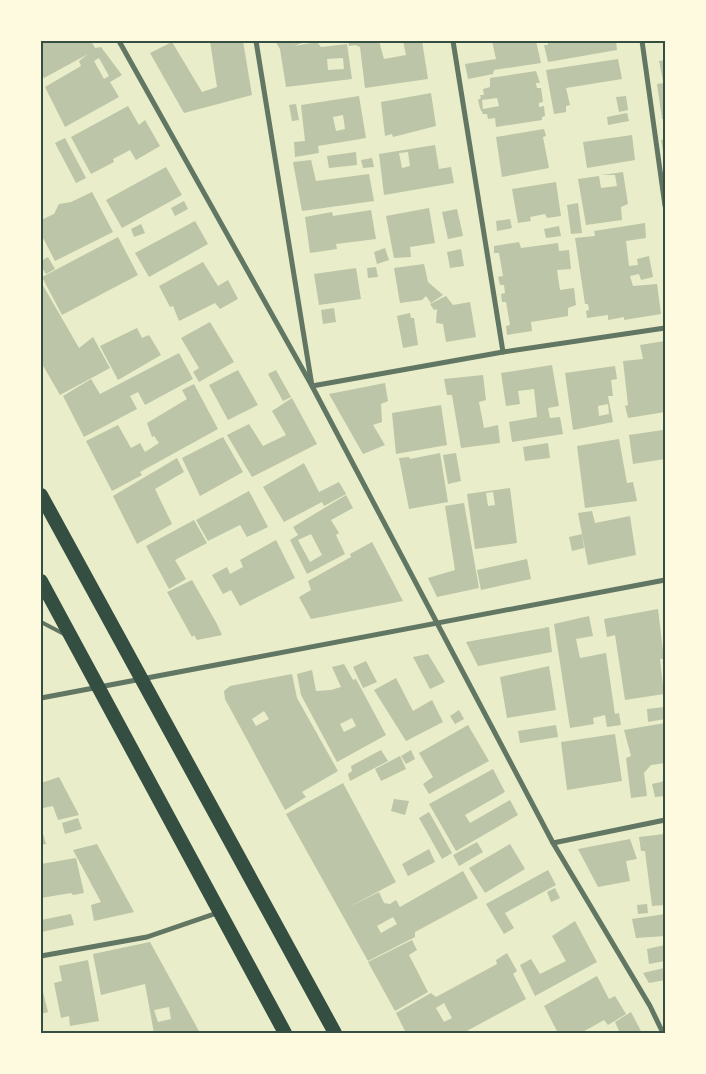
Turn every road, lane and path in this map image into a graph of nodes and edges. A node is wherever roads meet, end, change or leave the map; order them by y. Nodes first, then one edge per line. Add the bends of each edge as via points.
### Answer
1 (119, 41) edge
2 (256, 41) edge
3 (453, 41) edge
4 (642, 41) edge
5 (665, 206) edge
6 (665, 328) edge
7 (503, 352) junction
8 (312, 386) junction
9 (41, 495) edge
10 (665, 580) edge
11 (41, 581) edge
12 (41, 622) edge
13 (438, 623) junction
14 (73, 639) junction
15 (141, 680) junction
16 (99, 687) junction
17 (41, 698) edge
18 (665, 820) edge
19 (553, 842) junction
20 (220, 912) junction
21 (41, 956) edge
22 (285, 1033) edge
23 (335, 1033) edge
24 (663, 1033) edge

1 - 8 street
2 - 8 street
3 - 7 street
4 - 5 street
6 - 7 street
7 - 8 street
8 - 13 street
9 - 15 highway
10 - 13 street
11 - 14 highway
12 - 14 lane
13 - 15 street
13 - 19 street
14 - 16 highway
15 - 16 street
15 - 23 highway
16 - 17 street
16 - 20 highway
18 - 19 street
19 - 24 street
20 - 21 street via 147,936
20 - 22 highway

